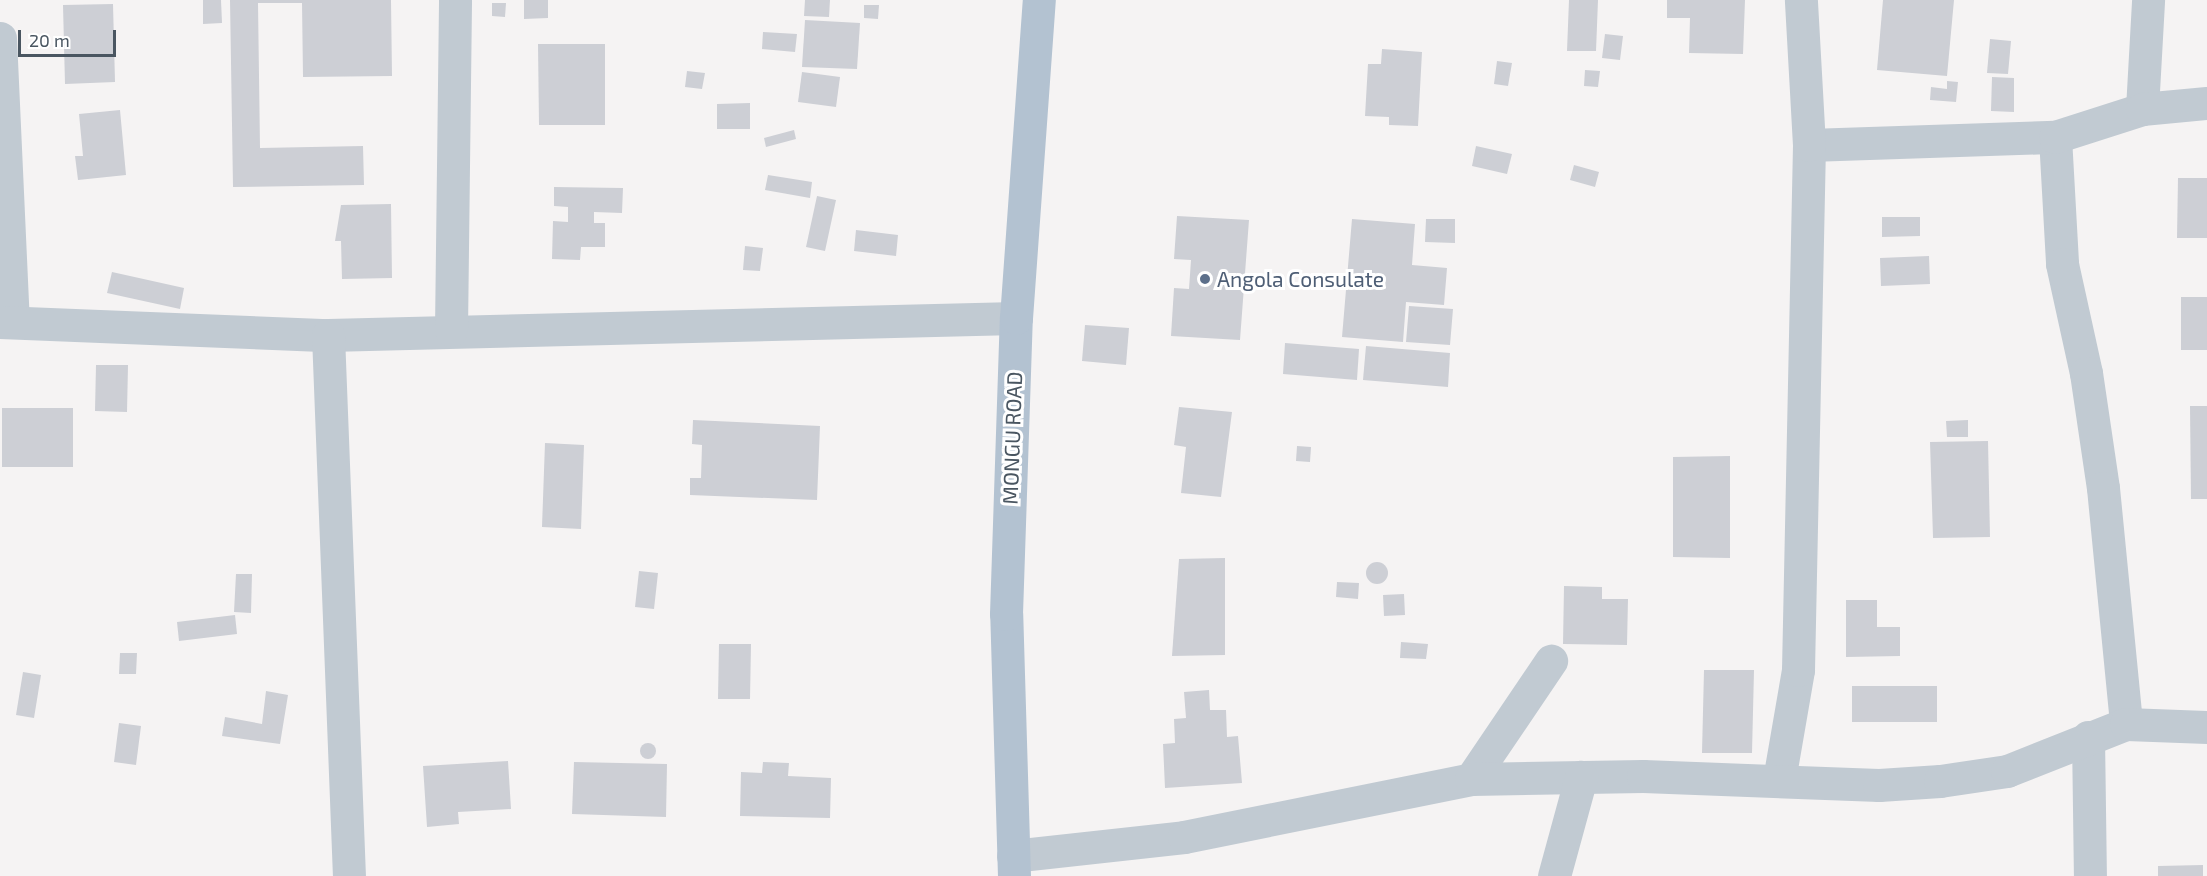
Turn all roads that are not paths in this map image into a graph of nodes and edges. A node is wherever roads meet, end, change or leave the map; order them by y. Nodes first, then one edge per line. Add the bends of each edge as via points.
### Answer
1 (455, 0) edge
2 (1039, 0) edge
3 (1801, 0) edge
4 (2148, 0) edge
5 (0, 38) edge
6 (2207, 103) edge
7 (2142, 109) junction
8 (2055, 136) junction
9 (1809, 146) junction
10 (1016, 318) junction
11 (6, 321) edge
12 (451, 330) junction
13 (328, 335) junction
14 (1551, 661) dead end
15 (2126, 724) junction
16 (2207, 727) edge
17 (2088, 737) junction
18 (1581, 777) junction
19 (1471, 779) junction
20 (1779, 780) junction
21 (1013, 866) edge
22 (349, 876) edge
23 (1554, 876) edge
24 (2090, 876) edge

1 - 12 street
2 - 10 main road, MONGU ROAD
3 - 9 street
4 - 7 street
5 - 11 street
6 - 7 street
7 - 8 street
8 - 9 street
8 - 15 street via 2062,264 2086,373 2103,488
9 - 20 street via 1798,670
10 - 12 street
10 - 21 main road, MONGU ROAD via 1006,614
11 - 13 street
12 - 13 street
13 - 22 street
14 - 19 street
15 - 16 street
15 - 17 street
17 - 20 street via 2007,771 1940,781 1879,785
17 - 24 street
18 - 19 street
18 - 20 street
18 - 23 street
19 - 21 street via 1184,837

